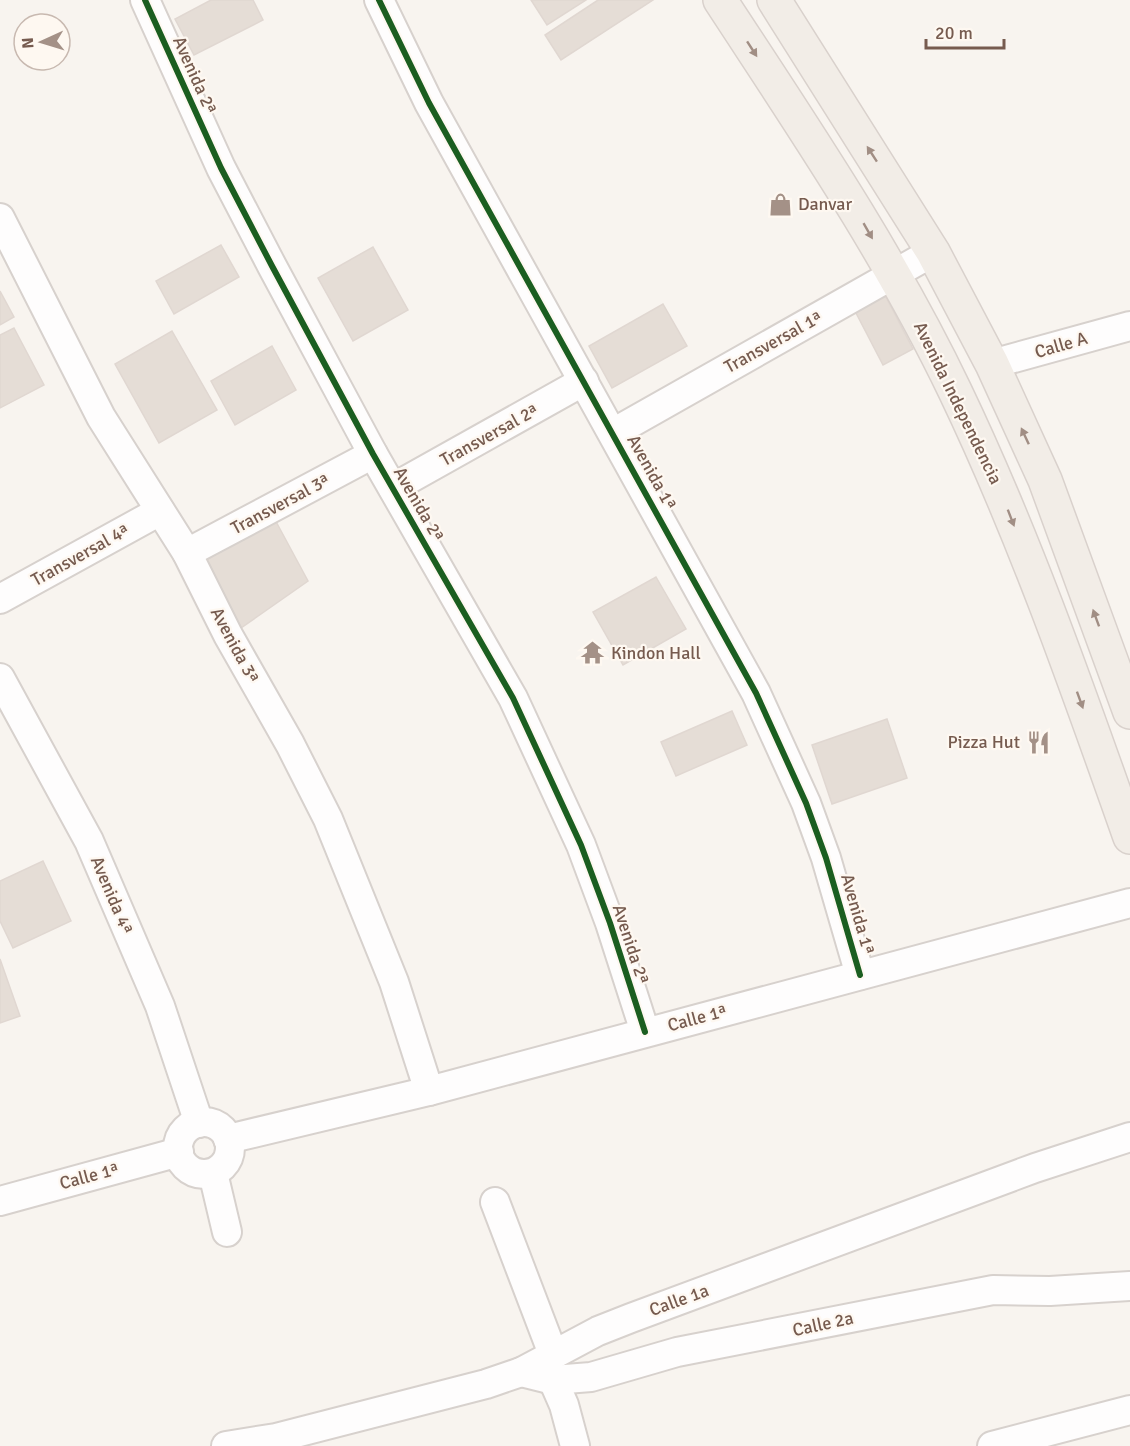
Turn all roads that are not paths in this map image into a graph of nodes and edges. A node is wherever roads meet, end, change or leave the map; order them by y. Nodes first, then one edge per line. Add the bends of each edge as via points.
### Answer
1 (145, 0) edge
2 (379, 0) edge
3 (720, 0) edge
4 (774, 0) edge
5 (0, 218) edge
6 (933, 252) junction
7 (892, 274) junction
8 (1130, 326) edge
9 (992, 364) junction
10 (584, 381) junction
11 (613, 433) junction
12 (373, 454) junction
13 (393, 488) junction
14 (160, 511) junction
15 (188, 553) junction
16 (0, 599) edge
17 (0, 678) edge
18 (1130, 712) edge
19 (1130, 837) edge
20 (1130, 903) edge
21 (860, 975) junction
22 (645, 1032) junction
23 (429, 1091) junction
24 (199, 1123) junction
25 (1130, 1137) edge
26 (228, 1139) junction
27 (179, 1152) junction
28 (213, 1173) junction
29 (0, 1201) edge
30 (495, 1202) dead end
31 (227, 1232) dead end
32 (1130, 1286) edge
33 (553, 1367) junction
34 (1130, 1410) edge
35 (226, 1446) edge
36 (575, 1446) edge
37 (992, 1446) edge

1 - 12 street, Avenida 2ª via 221,168
2 - 10 street, Avenida 1ª via 429,103
3 -> 7 main road, Avenida Independencia via 841,185
6 -> 4 main road
5 - 14 street, Avenida 3ª via 102,417
6 - 7 street, Transversal 1ª
6 - 9 main road
7 - 11 street, Transversal 1ª
7 -> 19 main road, Avenida Independencia via 954,388 1001,490
8 - 9 street, Calle A
18 -> 9 main road via 1046,480
10 - 11 street, Avenida 1ª
10 - 13 street, Transversal 2ª
11 - 21 street, Avenida 1ª via 727,637 784,749 826,858
12 - 13 street, Avenida 2ª
12 - 15 street, Transversal 3ª
13 - 22 street, Avenida 2ª via 513,698 546,767 581,845
14 - 15 street, Avenida 3ª
14 - 16 street, Transversal 4ª
15 - 23 street, Avenida 3ª via 328,819 394,982
17 - 24 street, Avenida 4ª via 89,841 160,1006
20 - 21 street, Calle 1ª
21 - 22 street, Calle 1ª
22 - 23 street, Calle 1ª
23 - 26 street, Calle 1ª
24 - 26 street via 213,1124
24 - 27 street via 186,1130
25 - 33 street, Calle 1a via 1035,1168 598,1331
26 - 28 street via 229,1155
27 - 28 street via 191,1170
27 - 29 street, Calle 1ª
28 - 31 street
30 - 33 street
32 - 33 street, Calle 2a via 993,1290 677,1352 591,1377
33 - 35 street, Calle 1a via 521,1372 276,1438
33 - 36 street
34 - 37 street

